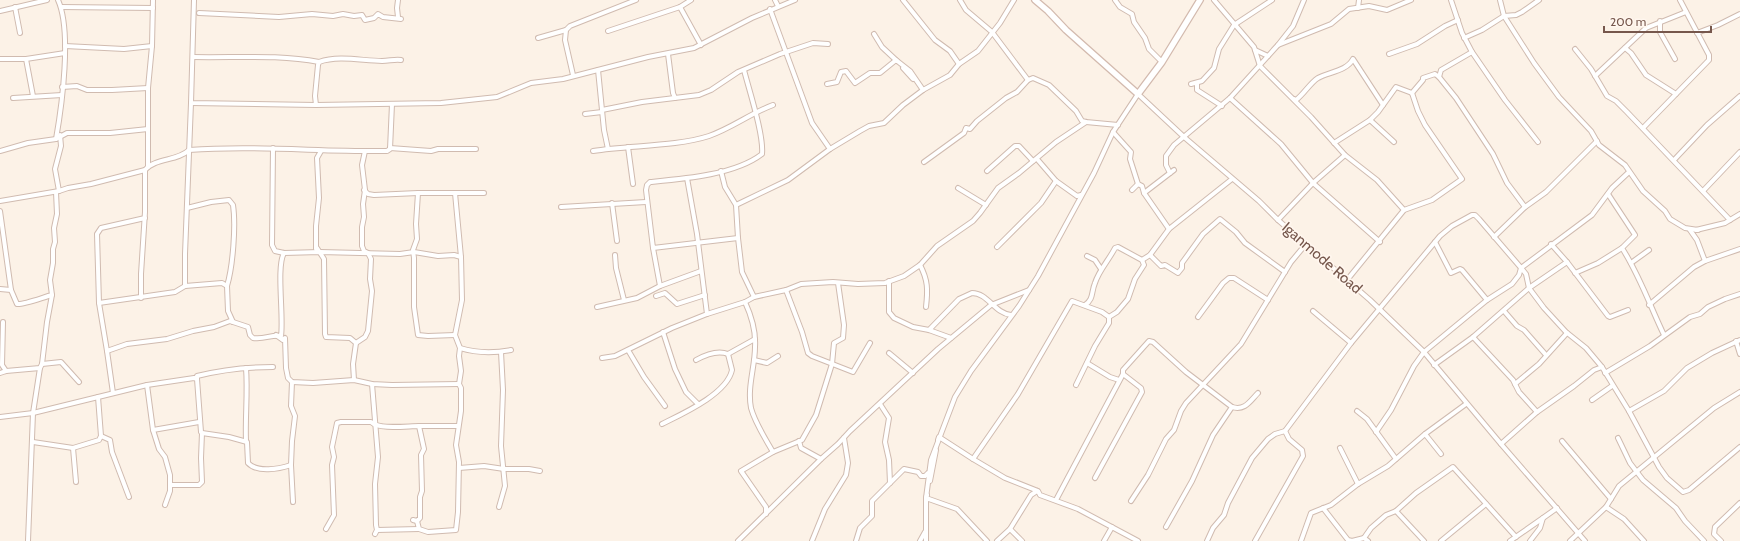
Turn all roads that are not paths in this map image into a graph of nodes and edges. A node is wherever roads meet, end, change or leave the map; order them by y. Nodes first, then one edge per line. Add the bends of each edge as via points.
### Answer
1 (47, 0) edge
2 (58, 0) edge
3 (153, 0) edge
4 (195, 0) edge
5 (398, 0) edge
6 (636, 0) edge
7 (691, 0) edge
8 (775, 0) edge
9 (795, 0) edge
10 (903, 0) edge
11 (960, 0) edge
12 (1014, 0) edge
13 (1035, 0) edge
14 (1114, 0) edge
15 (1200, 0) edge
16 (1214, 0) edge
17 (1272, 0) edge
18 (1304, 0) edge
19 (1359, 0) edge
20 (1411, 0) edge
21 (1451, 0) edge
22 (1500, 0) edge
23 (1539, 0) edge
24 (1680, 0) edge
25 (680, 6) junction
26 (778, 6) junction
27 (15, 7) junction
28 (61, 7) junction
29 (153, 8) junction
30 (1358, 8) junction
31 (770, 9) junction
32 (0, 11) edge
33 (1686, 12) junction
34 (199, 13) junction
35 (1740, 14) edge
36 (194, 15) junction
37 (1504, 16) junction
38 (1458, 20) junction
39 (1660, 21) junction
40 (1234, 25) junction
41 (566, 30) junction
42 (608, 31) dead end
43 (992, 32) junction
44 (20, 33) dead end
45 (1697, 33) junction
46 (874, 34) dead end
47 (538, 38) dead end
48 (1464, 38) junction
49 (701, 44) junction
50 (828, 44) dead end
51 (1278, 45) junction
52 (65, 46) junction
53 (152, 46) junction
54 (1625, 48) junction
55 (1575, 49) dead end
56 (1256, 50) junction
57 (1472, 52) junction
58 (65, 53) junction
59 (786, 53) junction
60 (668, 54) junction
61 (1389, 54) dead end
62 (1268, 56) junction
63 (193, 57) junction
64 (0, 59) edge
65 (26, 59) junction
66 (1675, 59) dead end
67 (401, 60) dead end
68 (896, 60) junction
69 (320, 62) junction
70 (1162, 62) junction
71 (959, 64) junction
72 (1260, 66) junction
73 (598, 70) junction
74 (744, 70) junction
75 (1441, 70) junction
76 (1435, 74) junction
77 (574, 75) junction
78 (1595, 76) junction
79 (1439, 77) junction
80 (1028, 80) junction
81 (1197, 83) junction
82 (827, 84) dead end
83 (1191, 84) dead end
84 (62, 87) junction
85 (148, 88) junction
86 (923, 90) junction
87 (673, 93) junction
88 (1412, 93) junction
89 (1138, 94) junction
90 (1676, 94) junction
91 (62, 95) junction
92 (33, 96) junction
93 (1740, 96) edge
94 (13, 98) dead end
95 (670, 98) junction
96 (675, 98) junction
97 (1230, 98) junction
98 (1293, 98) junction
99 (191, 103) junction
100 (391, 104) junction
101 (316, 105) junction
102 (773, 105) dead end
103 (1383, 105) junction
104 (1222, 106) junction
105 (602, 111) junction
106 (755, 113) junction
107 (585, 114) dead end
108 (1370, 120) junction
109 (1081, 123) junction
110 (1118, 124) junction
111 (58, 126) junction
112 (1643, 128) junction
113 (148, 129) junction
114 (1114, 132) junction
115 (61, 137) junction
116 (1184, 137) junction
117 (56, 139) junction
118 (1596, 141) junction
119 (1394, 142) dead end
120 (1538, 142) dead end
121 (1334, 143) junction
122 (628, 147) junction
123 (273, 148) junction
124 (390, 149) junction
125 (476, 149) dead end
126 (608, 149) junction
127 (830, 149) junction
128 (189, 150) junction
129 (321, 151) junction
130 (593, 151) dead end
131 (0, 152) edge
132 (365, 152) junction
133 (1740, 152) edge
134 (1345, 155) junction
135 (1037, 159) junction
136 (1674, 160) junction
137 (1032, 161) junction
138 (924, 162) dead end
139 (146, 169) junction
140 (1174, 170) dead end
141 (721, 171) junction
142 (987, 171) dead end
143 (1629, 172) junction
144 (1170, 173) junction
145 (687, 178) junction
146 (1232, 178) junction
147 (1056, 181) junction
148 (1313, 183) junction
149 (632, 184) dead end
150 (1138, 184) junction
151 (958, 188) dead end
152 (364, 190) junction
153 (1132, 190) dead end
154 (58, 191) junction
155 (1704, 191) junction
156 (418, 193) junction
157 (455, 193) junction
158 (484, 193) dead end
159 (1144, 193) junction
160 (1608, 194) junction
161 (1081, 195) junction
162 (0, 201) edge
163 (646, 202) junction
164 (612, 203) junction
165 (736, 205) junction
166 (986, 205) junction
167 (561, 207) dead end
168 (1525, 207) junction
169 (187, 208) junction
170 (1404, 210) junction
171 (0, 211) edge
172 (1740, 214) edge
173 (145, 218) junction
174 (1278, 220) junction
175 (1730, 220) junction
176 (1169, 229) junction
177 (1690, 230) junction
178 (1698, 230) junction
179 (1494, 236) junction
180 (738, 238) junction
181 (617, 240) dead end
182 (1697, 240) junction
183 (1380, 242) junction
184 (1435, 242) junction
185 (698, 243) junction
186 (1306, 244) junction
187 (1552, 244) junction
188 (997, 247) dead end
189 (317, 248) junction
190 (653, 248) junction
191 (1622, 248) junction
192 (1740, 249) edge
193 (1649, 250) dead end
194 (320, 252) junction
195 (413, 252) junction
196 (284, 253) junction
197 (314, 253) junction
198 (368, 253) junction
199 (615, 255) dead end
200 (1150, 255) junction
201 (1087, 256) dead end
202 (461, 257) junction
203 (1142, 260) junction
204 (1706, 261) junction
205 (1567, 262) junction
206 (1631, 263) junction
207 (920, 265) junction
208 (1521, 268) junction
209 (1101, 269) junction
210 (701, 271) junction
211 (1285, 272) junction
212 (1575, 273) junction
213 (1347, 280) junction
214 (889, 281) junction
215 (838, 283) junction
216 (185, 286) junction
217 (227, 286) junction
218 (660, 286) junction
219 (1529, 288) junction
220 (0, 289) edge
221 (11, 290) junction
222 (786, 290) junction
223 (1029, 290) junction
224 (1740, 294) edge
225 (52, 295) junction
226 (705, 295) junction
227 (656, 296) dead end
228 (754, 297) junction
229 (141, 298) junction
230 (624, 300) junction
231 (1268, 300) junction
232 (1487, 300) junction
233 (746, 302) junction
234 (99, 303) junction
235 (1085, 305) junction
236 (989, 306) junction
237 (1649, 306) junction
238 (597, 307) dead end
239 (926, 307) dead end
240 (1379, 309) junction
241 (1312, 310) dead end
242 (1628, 310) dead end
243 (1504, 311) junction
244 (707, 314) junction
245 (1011, 315) junction
246 (1109, 317) junction
247 (1198, 317) dead end
248 (3, 322) dead end
249 (233, 322) junction
250 (929, 330) junction
251 (663, 332) junction
252 (1567, 333) junction
253 (276, 335) junction
254 (455, 335) junction
255 (1664, 335) junction
256 (951, 338) junction
257 (1473, 338) junction
258 (755, 339) junction
259 (1738, 340) edge
260 (356, 343) junction
261 (870, 343) dead end
262 (1351, 343) junction
263 (460, 348) junction
264 (511, 350) dead end
265 (628, 350) junction
266 (107, 352) junction
267 (501, 352) junction
268 (1424, 352) junction
269 (889, 353) dead end
270 (728, 354) junction
271 (1740, 354) edge
272 (1546, 355) junction
273 (778, 356) dead end
274 (602, 358) dead end
275 (696, 360) dead end
276 (754, 360) junction
277 (1087, 363) junction
278 (832, 364) junction
279 (1434, 365) junction
280 (41, 366) junction
281 (1602, 367) junction
282 (246, 368) junction
283 (273, 368) dead end
284 (6, 371) junction
285 (0, 373) edge
286 (913, 373) junction
287 (1605, 373) junction
288 (1123, 374) junction
289 (197, 379) junction
290 (354, 380) junction
291 (1119, 380) junction
292 (79, 382) dead end
293 (292, 382) junction
294 (372, 384) junction
295 (459, 384) junction
296 (1203, 384) junction
297 (1515, 384) junction
298 (147, 385) junction
299 (1076, 385) dead end
300 (1612, 386) junction
301 (1258, 392) dead end
302 (113, 393) junction
303 (1740, 393) edge
304 (98, 397) junction
305 (1592, 400) dead end
306 (698, 404) junction
307 (880, 404) junction
308 (1466, 404) junction
309 (665, 406) dead end
310 (1232, 407) junction
311 (1357, 411) dead end
312 (1629, 411) junction
313 (1537, 412) junction
314 (33, 413) junction
315 (0, 417) edge
316 (199, 422) junction
317 (662, 424) dead end
318 (376, 425) junction
319 (419, 426) junction
320 (458, 426) junction
321 (153, 430) junction
322 (1285, 431) junction
323 (1376, 432) junction
324 (202, 434) junction
325 (1425, 434) junction
326 (101, 436) junction
327 (844, 438) junction
328 (1618, 438) dead end
329 (246, 441) junction
330 (799, 441) junction
331 (1562, 441) dead end
332 (33, 442) junction
333 (1501, 444) junction
334 (73, 448) junction
335 (1340, 448) dead end
336 (1740, 448) edge
337 (772, 452) junction
338 (1441, 454) dead end
339 (1655, 458) junction
340 (821, 459) junction
341 (973, 459) junction
342 (1396, 459) junction
343 (291, 466) junction
344 (459, 468) junction
345 (504, 469) junction
346 (540, 471) dead end
347 (1637, 472) junction
348 (928, 473) junction
349 (889, 474) junction
350 (896, 476) junction
351 (1095, 478) dead end
352 (76, 482) dead end
353 (890, 483) junction
354 (1358, 484) junction
355 (170, 485) junction
356 (1038, 491) junction
357 (129, 497) dead end
358 (926, 498) junction
359 (1611, 499) junction
360 (1056, 500) junction
361 (1131, 501) dead end
362 (293, 502) dead end
363 (1740, 503) edge
364 (1486, 504) junction
365 (165, 505) dead end
366 (499, 507) dead end
367 (1606, 507) junction
368 (1323, 508) junction
369 (1556, 508) junction
370 (1396, 511) junction
371 (766, 514) junction
372 (1543, 518) junction
373 (1112, 527) junction
374 (1166, 528) dead end
375 (326, 529) dead end
376 (1010, 529) junction
377 (419, 530) junction
378 (925, 532) junction
379 (1578, 532) junction
380 (1516, 537) junction
381 (1366, 540) edge
382 (28, 541) edge
383 (738, 541) edge
384 (812, 541) edge
385 (856, 541) edge
386 (920, 541) edge
387 (926, 541) edge
388 (988, 541) edge
389 (997, 541) edge
390 (1022, 541) edge
391 (1104, 541) edge
392 (1138, 541) edge
393 (1207, 541) edge
394 (1255, 541) edge
395 (1301, 541) edge
396 (1424, 541) edge
397 (1441, 541) edge
398 (1510, 541) edge
399 (1530, 541) edge
400 (1570, 541) edge
401 (1585, 541) edge
402 (1644, 541) edge
403 (1704, 541) edge
404 (1721, 541) edge

1 - 27 street
2 - 28 street
3 - 29 street
4 - 34 street
4 - 36 street
5 - 34 street via 398,16 383,17 378,14 365,20 362,15 343,14 278,17
6 - 41 street via 570,26
7 - 25 street
8 - 26 street
9 - 26 street
10 - 71 street via 935,40 950,51
11 - 43 street via 966,10
12 - 43 street
13 - 89 street, Iganmode Road
14 - 70 street via 1132,14 1149,49
15 - 70 street
16 - 40 street
17 - 40 street
18 - 51 street via 1293,26
19 - 30 street
20 - 30 street via 1387,10 1369,6
21 - 38 street
22 - 37 street
23 - 37 street via 1516,15
24 - 33 street
25 - 42 street
25 - 49 street
26 - 31 street
27 - 32 street
27 - 44 street
28 - 29 street
28 - 52 street
29 - 53 street
30 - 51 street via 1345,11 1335,21 1320,29
31 - 49 street
31 - 59 street
33 - 39 street
33 - 45 street
34 - 36 street via 195,17
35 - 45 street
36 - 63 street
37 - 48 street
37 - 118 street via 1559,97 1591,131
38 - 48 street
38 - 61 street via 1417,44
39 - 54 street via 1646,28
39 - 66 street via 1660,32
40 - 56 street
40 - 81 street via 1219,49 1214,68 1202,82
41 - 47 street
41 - 77 street via 565,40
43 - 71 street via 978,51
43 - 80 street
45 - 90 street via 1709,55 1709,60
46 - 68 street via 882,47
48 - 57 street
49 - 60 street
50 - 59 street via 813,43
51 - 62 street
52 - 53 street via 124,49
52 - 58 street
53 - 85 street
54 - 78 street
54 - 90 street via 1646,75
55 - 78 street
56 - 62 street
56 - 72 street
57 - 75 street
57 - 120 street
58 - 65 street
58 - 84 street
59 - 74 street
59 - 127 street via 812,123
60 - 73 street
60 - 87 street
62 - 72 street
63 - 69 street via 276,57
63 - 99 street
64 - 65 street
65 - 92 street
67 - 69 street
68 - 82 street via 880,72 870,73 855,83 846,71 841,72 838,82
68 - 86 street via 910,71
69 - 101 street
70 - 89 street
71 - 86 street via 950,74
72 - 97 street
72 - 98 street
73 - 77 street
73 - 105 street
74 - 96 street via 705,92
74 - 106 street
75 - 76 street
75 - 79 street
76 - 79 street
76 - 88 street via 1422,78
77 - 100 street via 528,84 498,97 447,103
78 - 112 street via 1607,96 1616,101
79 - 168 street via 1456,98 1492,154 1507,183
80 - 109 street via 1033,78 1049,85 1076,111
80 - 138 street via 1017,92
81 - 83 street
81 - 104 street via 1197,90
84 - 85 street via 77,86 87,90
84 - 91 street
85 - 113 street
86 - 127 street via 902,105 884,123 869,126
87 - 95 street
87 - 96 street
88 - 103 street via 1396,87
88 - 170 street via 1425,125 1462,179 1432,200
89 - 110 street
89 - 116 street, Iganmode Road
90 - 112 street
91 - 92 street
91 - 111 street
92 - 94 street
93 - 136 street via 1707,125
95 - 96 street
95 - 105 street
97 - 104 street
97 - 148 street via 1281,144
98 - 103 street via 1296,100 1300,97 1317,78 1350,64 1353,59
98 - 121 street
99 - 101 street
99 - 128 street
100 - 101 street
100 - 124 street
102 - 106 street
103 - 108 street
104 - 116 street
105 - 107 street
105 - 126 street
106 - 122 street via 710,135 679,142
106 - 141 street via 762,154
108 - 119 street
108 - 121 street
109 - 110 street
109 - 135 street
110 - 114 street
111 - 115 street
111 - 117 street
112 - 136 street
113 - 115 street via 110,134 67,133
113 - 139 street
114 - 150 street via 1131,152 1130,159
114 - 161 street
115 - 117 street
115 - 154 street via 55,169
116 - 144 street via 1166,156 1166,165
116 - 146 street, Iganmode Road
117 - 131 street via 28,143
118 - 143 street via 1625,165
118 - 168 street via 1546,192
121 - 134 street
122 - 126 street
122 - 149 street
123 - 128 street
123 - 129 street
123 - 196 street via 272,245 275,251
124 - 125 street
124 - 132 street
126 - 130 street
127 - 165 street via 788,180
128 - 139 street
128 - 169 street
129 - 132 street
129 - 189 street via 317,158
132 - 152 street via 362,165
133 - 155 street
134 - 148 street
134 - 170 street via 1377,180
135 - 137 street
135 - 147 street
136 - 155 street
137 - 142 street via 1019,146 1015,146
137 - 166 street via 998,188
139 - 154 street
139 - 173 street
140 - 144 street
141 - 145 street
141 - 165 street via 724,187
143 - 160 street
143 - 177 street via 1670,219
144 - 159 street
145 - 163 street via 650,182 646,187
145 - 185 street
146 - 174 street, Iganmode Road
146 - 176 street
147 - 161 street via 1077,196
147 - 188 street via 1041,203
148 - 174 street
148 - 183 street
150 - 153 street
150 - 159 street via 1142,186
151 - 166 street
152 - 156 street via 372,195
152 - 198 street via 362,246
154 - 162 street
154 - 225 street via 50,280
155 - 175 street
156 - 157 street
156 - 195 street
157 - 158 street
157 - 202 street
159 - 176 street
160 - 187 street via 1592,215
160 - 191 street via 1635,235
161 - 223 street
163 - 164 street
163 - 190 street
164 - 167 street
164 - 181 street
165 - 180 street
166 - 207 street via 972,221 937,246
168 - 179 street
169 - 216 street
169 - 217 street via 228,200 233,205 232,254
170 - 183 street
171 - 221 street
172 - 175 street
173 - 229 street
173 - 234 street via 98,230
174 - 186 street, Iganmode Road
175 - 178 street
176 - 200 street
177 - 178 street
177 - 182 street
178 - 182 street
179 - 184 street via 1477,216 1472,215 1448,228
179 - 208 street
180 - 185 street
180 - 228 street via 744,278
182 - 204 street
183 - 213 street
184 - 232 street via 1450,272 1462,270
184 - 240 street
185 - 190 street
185 - 210 street
186 - 211 street
186 - 213 street, Iganmode Road
187 - 205 street
187 - 208 street
189 - 194 street
189 - 197 street
190 - 218 street
191 - 206 street
191 - 212 street
192 - 204 street
193 - 206 street
194 - 197 street
194 - 198 street
194 - 260 street via 324,259 326,337 350,338
195 - 198 street
195 - 202 street
195 - 254 street via 414,307 418,335
196 - 197 street
196 - 253 street via 282,332 281,336
198 - 260 street via 371,259 372,291 368,331 365,337
199 - 230 street
200 - 203 street
200 - 211 street via 1160,266 1165,265 1178,273 1182,263 1203,234 1220,219 1245,243
201 - 209 street via 1095,260
202 - 254 street via 462,300
203 - 209 street via 1117,247
203 - 246 street via 1144,265 1135,279 1130,295 1120,309
204 - 237 street via 1681,276
205 - 212 street
205 - 219 street
206 - 237 street
207 - 214 street via 904,276
207 - 239 street via 928,286
208 - 219 street via 1526,274
208 - 232 street via 1512,284
209 - 235 street via 1094,284 1091,300
210 - 218 street
210 - 226 street
211 - 231 street
212 - 242 street via 1608,316
213 - 240 street, Iganmode Road
214 - 215 street via 885,284
214 - 250 street via 889,308 892,317 913,328
215 - 222 street via 807,284
215 - 278 street via 844,325 843,338 834,343
216 - 217 street via 222,283
216 - 229 street via 175,292
217 - 249 street via 228,311
218 - 230 street via 637,298
219 - 243 street
219 - 252 street
220 - 221 street
221 - 225 street via 17,304 21,305
222 - 228 street
222 - 278 street via 808,353
223 - 236 street
223 - 245 street
224 - 255 street via 1708,307
225 - 280 street
226 - 227 street via 677,304 665,293
226 - 244 street
228 - 233 street
229 - 234 street
230 - 238 street
231 - 247 street via 1234,278 1229,278
231 - 296 street via 1240,344
232 - 268 street
233 - 244 street
233 - 258 street
234 - 266 street
235 - 246 street
235 - 341 street via 1072,301 1018,394
236 - 245 street
236 - 250 street via 985,298 977,293 965,294
236 - 256 street
237 - 255 street
240 - 262 street
240 - 268 street, Iganmode Road
241 - 262 street
243 - 257 street
243 - 272 street
244 - 251 street
245 - 348 street via 955,397 934,448
246 - 277 street via 1109,323
248 - 284 street via 2,365
249 - 253 street via 248,327 253,338
249 - 266 street via 167,339 127,344
250 - 256 street
251 - 265 street
251 - 306 street via 686,392
252 - 272 street
252 - 281 street via 1586,348
253 - 293 street via 283,340 285,338 286,368 288,378
254 - 263 street
255 - 287 street
256 - 286 street
257 - 279 street
257 - 297 street
258 - 270 street
258 - 276 street
259 - 271 street
259 - 312 street via 1687,368 1655,398
260 - 290 street
261 - 278 street via 853,372
262 - 322 street
263 - 267 street
263 - 295 street
264 - 267 street
265 - 274 street
265 - 309 street
266 - 302 street
267 - 345 street via 501,446
268 - 279 street, Iganmode Road
268 - 323 street
269 - 286 street
270 - 275 street via 704,355
270 - 306 street via 732,369 730,376
272 - 297 street
273 - 276 street via 767,363
276 - 337 street via 750,387 751,407
277 - 291 street
277 - 299 street
278 - 330 street via 816,415
279 - 308 street, Iganmode Road
280 - 284 street
280 - 292 street via 61,362
280 - 314 street
281 - 287 street
281 - 313 street via 1594,370
282 - 283 street
282 - 289 street via 224,369 197,376
282 - 329 street
284 - 285 street
286 - 307 street
287 - 300 street
288 - 291 street
288 - 296 street via 1131,360 1150,341
288 - 351 street via 1141,388 1142,392
289 - 298 street
289 - 316 street
290 - 293 street
290 - 294 street
291 - 360 street
293 - 343 street via 291,406 296,416
294 - 295 street
294 - 318 street
295 - 320 street via 461,406
296 - 310 street
296 - 361 street via 1181,411 1174,430 1166,439 1148,475
297 - 313 street
298 - 302 street
298 - 321 street
300 - 305 street
300 - 312 street
301 - 310 street via 1244,407
302 - 304 street
303 - 339 street via 1714,408
304 - 314 street
304 - 326 street
306 - 317 street
307 - 327 street
307 - 349 street via 889,418 885,442
308 - 325 street
308 - 333 street, Iganmode Road
310 - 374 street via 1213,435
311 - 323 street via 1368,419
312 - 339 street
313 - 333 street
314 - 315 street
314 - 332 street
316 - 321 street
316 - 324 street
318 - 319 street
318 - 375 street via 365,421 337,423 332,447 334,515
318 - 377 street via 376,532
319 - 320 street
319 - 377 street via 424,449 421,455 420,518 415,520
320 - 344 street via 456,445
321 - 355 street via 165,457
322 - 393 street via 1275,434 1252,458 1228,502 1224,515 1213,528
322 - 394 street via 1289,439 1303,452 1303,456
323 - 342 street
324 - 329 street
324 - 355 street via 201,483
325 - 338 street
325 - 342 street
326 - 334 street via 96,442
326 - 357 street via 110,440
327 - 340 street
327 - 384 street via 848,463 846,476 825,509
328 - 347 street
329 - 343 street via 251,466 274,469
330 - 337 street
330 - 340 street via 801,448
331 - 359 street
332 - 334 street
332 - 382 street
333 - 369 street, Iganmode Road
334 - 352 street
335 - 354 street
336 - 339 street via 1685,492 1667,478
337 - 371 street via 741,472 766,507
339 - 347 street
340 - 371 street
341 - 356 street via 1005,478
341 - 358 street via 939,437
342 - 354 street
343 - 362 street
344 - 345 street via 484,466
344 - 377 street via 456,530
345 - 346 street via 529,468
345 - 366 street via 505,486
347 - 359 street via 1619,486
347 - 403 street via 1676,508
348 - 350 street via 921,476 918,472 904,469
348 - 358 street
349 - 350 street
349 - 353 street
350 - 353 street
353 - 385 street via 872,501 872,516 860,528
354 - 368 street via 1331,505
355 - 365 street
356 - 360 street via 1040,495
356 - 376 street via 1031,495
358 - 378 street
358 - 388 street via 957,509
359 - 367 street
360 - 373 street
363 - 404 street via 1715,527 1714,534
364 - 370 street via 1453,467
364 - 380 street
364 - 397 street
367 - 379 street
367 - 402 street via 1624,519
368 - 381 street via 1348,540
368 - 395 street via 1311,513
369 - 372 street
369 - 379 street, Iganmode Road
370 - 381 street via 1386,515 1371,528
370 - 396 street
371 - 383 street
372 - 380 street
372 - 399 street via 1540,528
373 - 391 street
373 - 392 street
376 - 389 street
376 - 390 street
378 - 386 street
378 - 387 street
379 - 400 street
379 - 401 street, Iganmode Road
380 - 398 street

